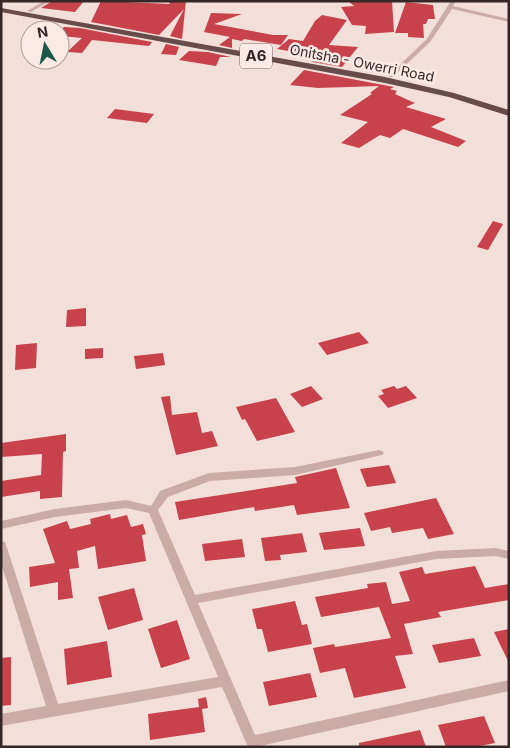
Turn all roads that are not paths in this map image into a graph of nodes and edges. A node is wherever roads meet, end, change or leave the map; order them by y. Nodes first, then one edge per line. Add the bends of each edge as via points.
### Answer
1 (48, 1) edge
2 (454, 1) edge
3 (1, 6) edge
4 (451, 7) junction
5 (1, 10) edge
6 (29, 11) junction
7 (509, 21) edge
8 (391, 76) junction
9 (509, 107) edge
10 (509, 113) edge
11 (379, 453) dead end
12 (153, 510) junction
13 (1, 525) edge
14 (1, 546) edge
15 (509, 555) edge
16 (192, 600) junction
17 (227, 681) junction
18 (509, 685) edge
19 (54, 711) junction
20 (1, 720) edge
21 (254, 744) edge

1 - 6 street
2 - 4 street
3 - 6 highway, Onitsha - Owerri Road / A6
4 - 7 street
4 - 8 street via 428,41
5 - 10 highway, Onitsha - Owerri Road / A6 via 385,80 452,95
6 - 8 highway, Onitsha - Owerri Road / A6
8 - 9 highway, Onitsha - Owerri Road / A6 via 463,92
11 - 12 street via 295,471 209,477 164,494
12 - 13 street via 126,504 55,513
12 - 16 street
14 - 19 street
15 - 16 street via 495,552 436,555
16 - 17 street
17 - 19 street
17 - 21 street
18 - 21 street
19 - 20 street

